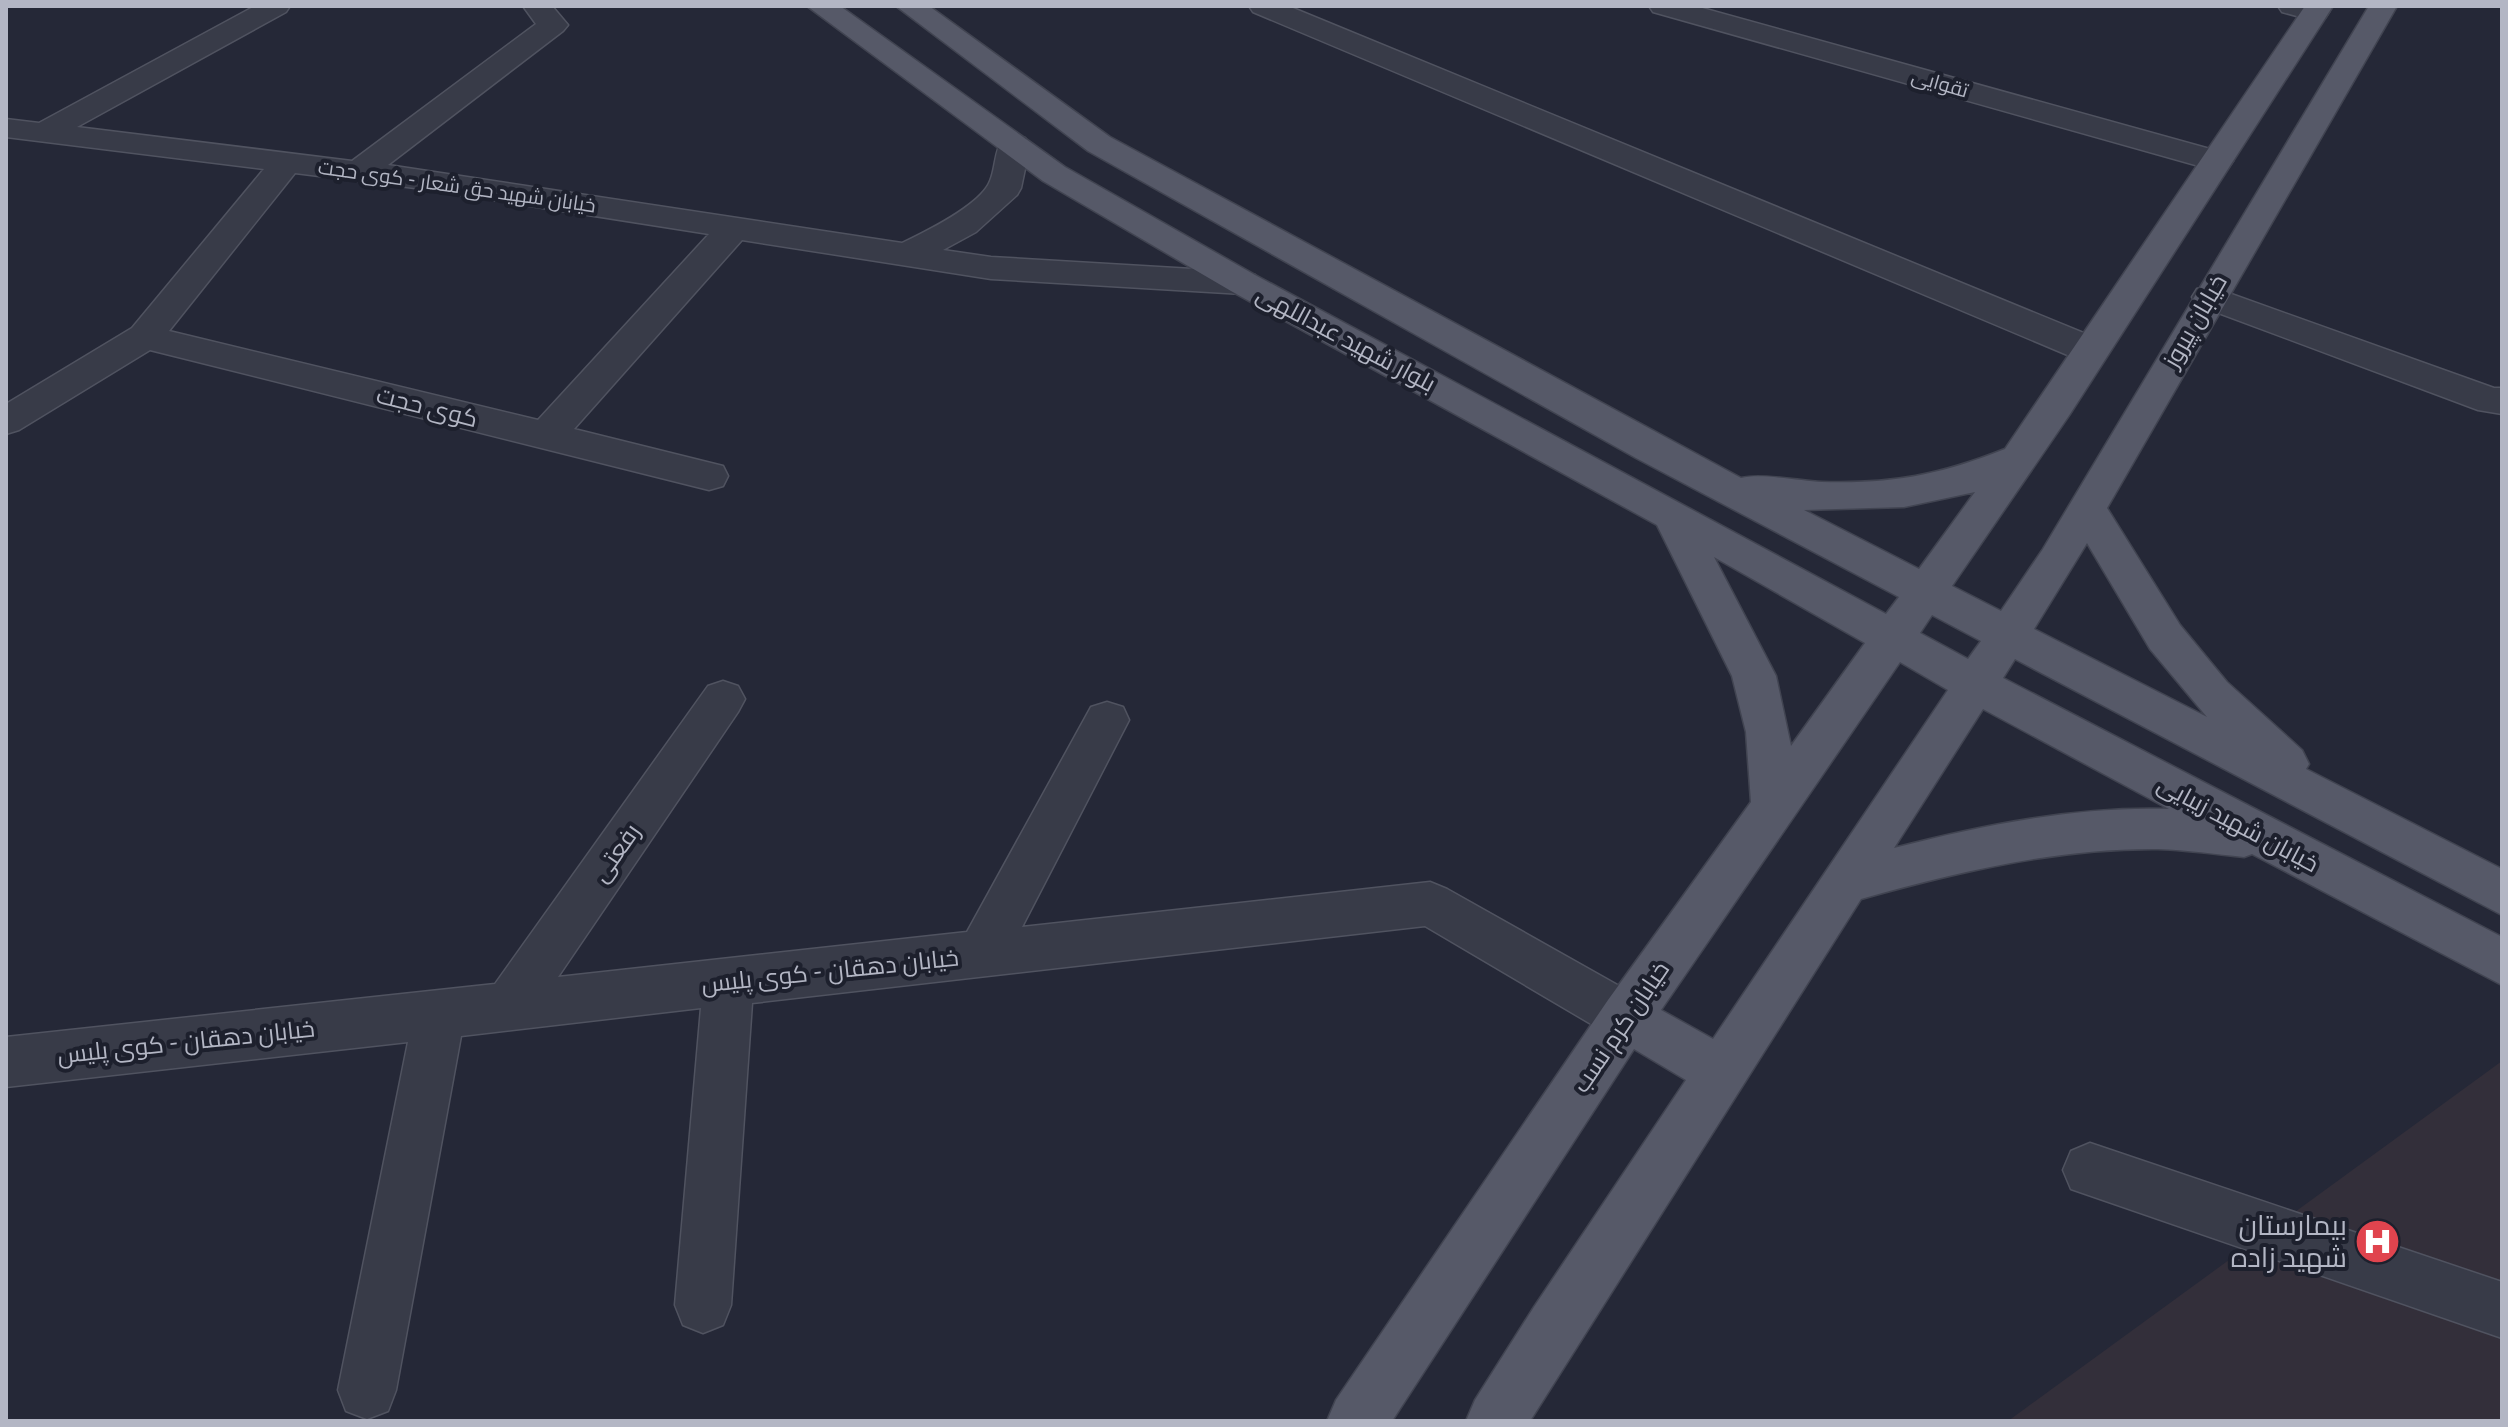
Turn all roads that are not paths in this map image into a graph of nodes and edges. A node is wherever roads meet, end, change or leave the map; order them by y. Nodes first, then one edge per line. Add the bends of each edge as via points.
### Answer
1 (276, 6) edge
2 (537, 6) edge
3 (821, 6) edge
4 (910, 6) edge
5 (1263, 6) edge
6 (1663, 6) edge
7 (2383, 6) edge
8 (2309, 8) edge
9 (6, 128) edge
10 (45, 132) junction
11 (1014, 145) junction
12 (2217, 161) junction
13 (287, 162) junction
14 (359, 171) junction
15 (734, 228) junction
16 (906, 255) junction
17 (1243, 283) junction
18 (2209, 297) junction
19 (145, 337) junction
20 (2090, 350) junction
21 (2502, 401) edge
22 (6, 421) edge
23 (546, 436) junction
24 (2019, 459) junction
25 (709, 476) dead end
26 (1729, 490) junction
27 (2087, 508) junction
28 (1672, 515) junction
29 (1781, 517) junction
30 (1749, 558) junction
31 (1924, 592) junction
32 (2007, 636) junction
33 (1892, 638) junction
34 (1975, 684) junction
35 (723, 699) dead end
36 (1107, 720) dead end
37 (1774, 806) junction
38 (2347, 813) junction
39 (2263, 838) junction
40 (1844, 883) junction
41 (2502, 893) edge
42 (982, 953) junction
43 (2502, 962) edge
44 (728, 982) junction
45 (508, 1007) junction
46 (439, 1015) junction
47 (1626, 1017) junction
48 (6, 1062) edge
49 (1721, 1072) junction
50 (2090, 1170) dead end
51 (703, 1305) dead end
52 (2502, 1310) edge
53 (367, 1390) dead end
54 (1357, 1421) edge
55 (1496, 1421) edge

1 - 10 street
2 - 14 street via 553,25
3 - 11 main road, بلوار شهید عبداللهی
4 - 26 main road, بلوار شهید عبداللهی via 1099,144
5 - 20 street
6 - 12 street, تقوایی
7 - 18 main road, خیابان پیروز
8 - 12 main road
9 - 10 street, خیابان شهید حق شعار - کوی حجت
10 - 13 street, خیابان شهید حق شعار - کوی حجت
11 - 16 street via 1005,188 964,225
11 - 17 main road, بلوار شهید عبداللهی via 1054,174
12 - 20 main road
13 - 14 street, خیابان شهید حق شعار - کوی حجت
13 - 19 street
14 - 15 street, خیابان شهید حق شعار - کوی حجت
15 - 16 street, خیابان شهید حق شعار - کوی حجت
15 - 23 street
16 - 17 street, خیابان شهید حق شعار - کوی حجت via 991,268
17 - 28 main road, بلوار شهید عبداللهی
18 - 21 street
18 - 27 main road, خیابان پیروز
19 - 22 street
19 - 23 street, کوی حجت
20 - 24 main road
23 - 25 street, کوی حجت
24 - 26 main road via 1957,483 1906,492 1788,496
24 - 31 main road
26 - 29 main road, بلوار شهید عبداللهی
27 - 32 main road, خیابان پیروز
27 - 38 main road via 2165,637 2212,695
28 - 30 main road, بلوار شهید عبداللهی
28 - 37 main road via 1754,676 1768,732
29 - 30 main road via 1782,544 1767,555
29 - 31 main road, بلوار شهید عبداللهی
30 - 33 main road, بلوار شهید عبداللهی
31 - 32 main road, بلوار شهید عبداللهی
31 - 33 main road, خیابان کرم نسب
32 - 34 main road, خیابان پیروز
32 - 38 main road
33 - 34 main road, خیابان شهید زیبایی
33 - 37 main road, خیابان کرم نسب
34 - 39 main road, خیابان شهید زیبایی
34 - 40 main road
35 - 45 street, رفعتی
36 - 42 street
37 - 47 main road, خیابان کرم نسب
38 - 41 main road
39 - 40 main road via 2150,829 2073,832 1919,861
39 - 43 main road, خیابان شهید زیبایی
40 - 49 main road
42 - 44 street, خیابان دهقان - کوی پلیس
42 - 47 street, خیابان دهقان - کوی پلیس via 1430,904
44 - 45 street, خیابان دهقان - کوی پلیس
44 - 51 street
45 - 46 street, خیابان دهقان - کوی پلیس
46 - 48 street, خیابان دهقان - کوی پلیس
46 - 53 street
47 - 49 main road
47 - 54 main road, خیابان کرم نسب
49 - 55 main road
50 - 52 street

